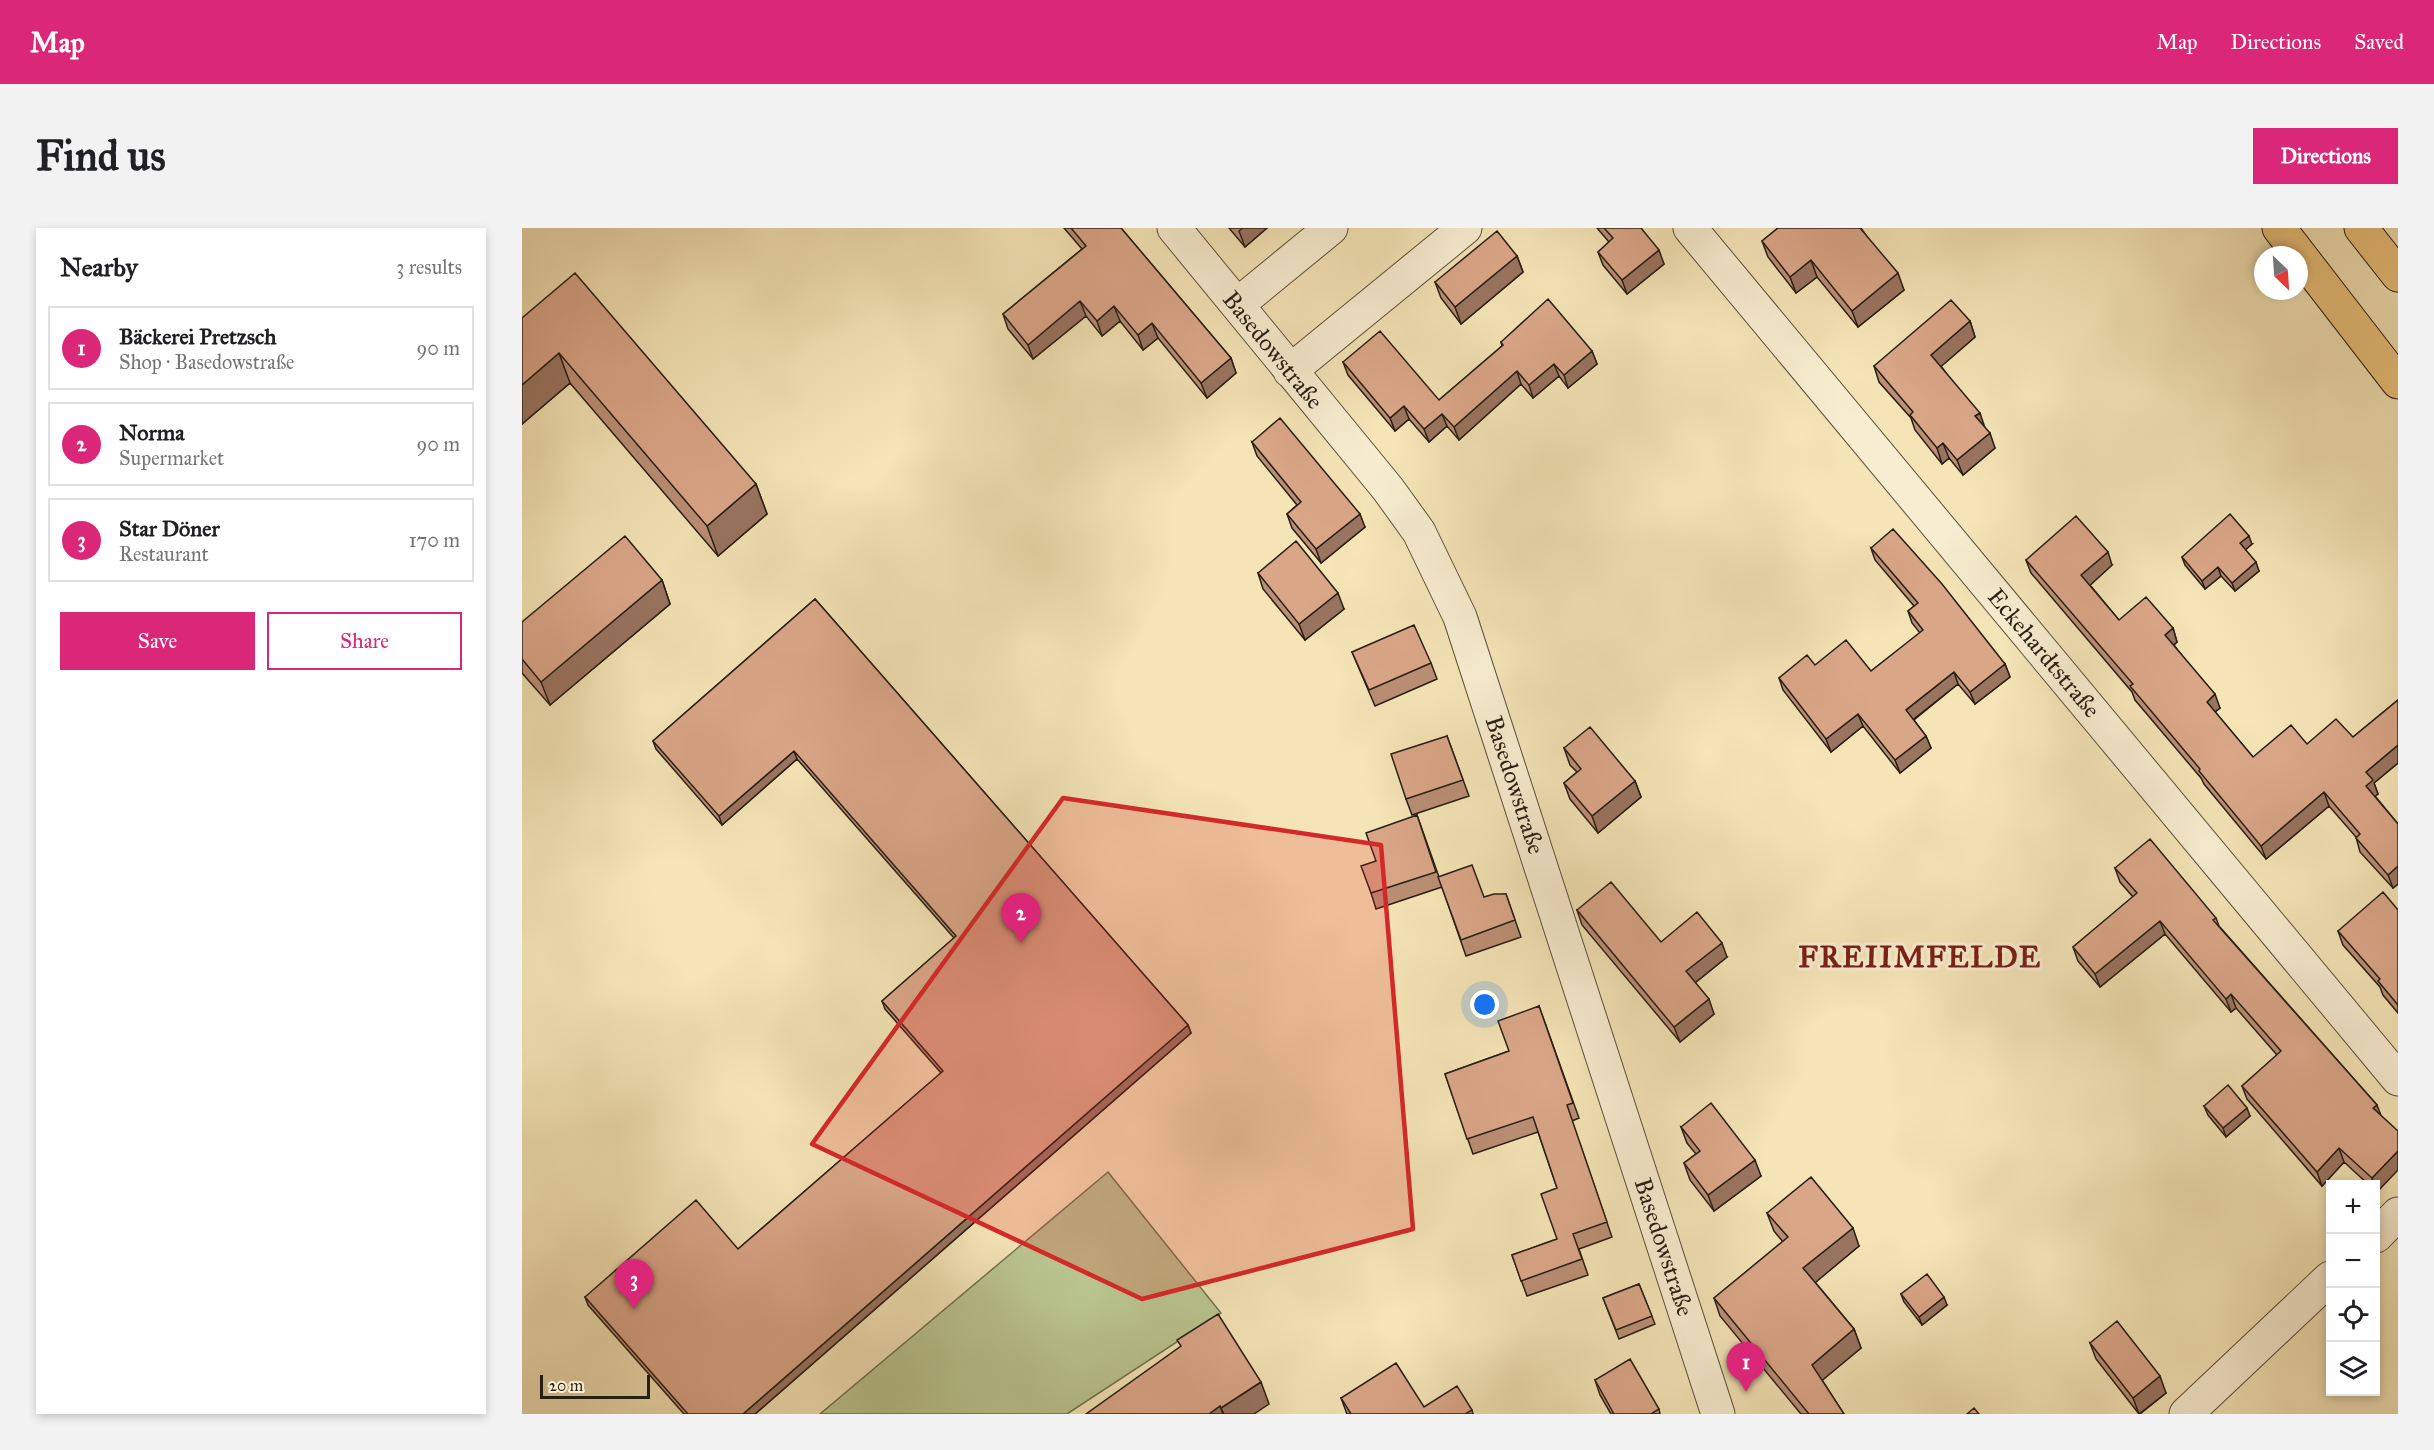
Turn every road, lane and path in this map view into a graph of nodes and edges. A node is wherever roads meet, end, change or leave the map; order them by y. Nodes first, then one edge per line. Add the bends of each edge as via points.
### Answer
1 (1174, 228) edge
2 (1331, 228) edge
3 (1465, 228) edge
4 (1690, 228) edge
5 (2279, 228) edge
6 (2361, 228) edge
7 (2398, 275) edge
8 (1237, 305) junction
9 (1290, 370) junction
10 (2398, 382) edge
11 (2398, 1079) edge
12 (2398, 1214) edge
13 (2378, 1234) edge
14 (2326, 1283) edge
15 (1718, 1414) edge
16 (2186, 1414) edge

1 - 8 street, Basedowstraße
2 - 8 street
3 - 9 street
4 - 11 street, Eckehardtstraße
5 - 10 main road
6 - 7 main road
8 - 9 street, Basedowstraße
9 - 15 street, Basedowstraße via 1419,532 1460,617
12 - 13 street
14 - 16 street

